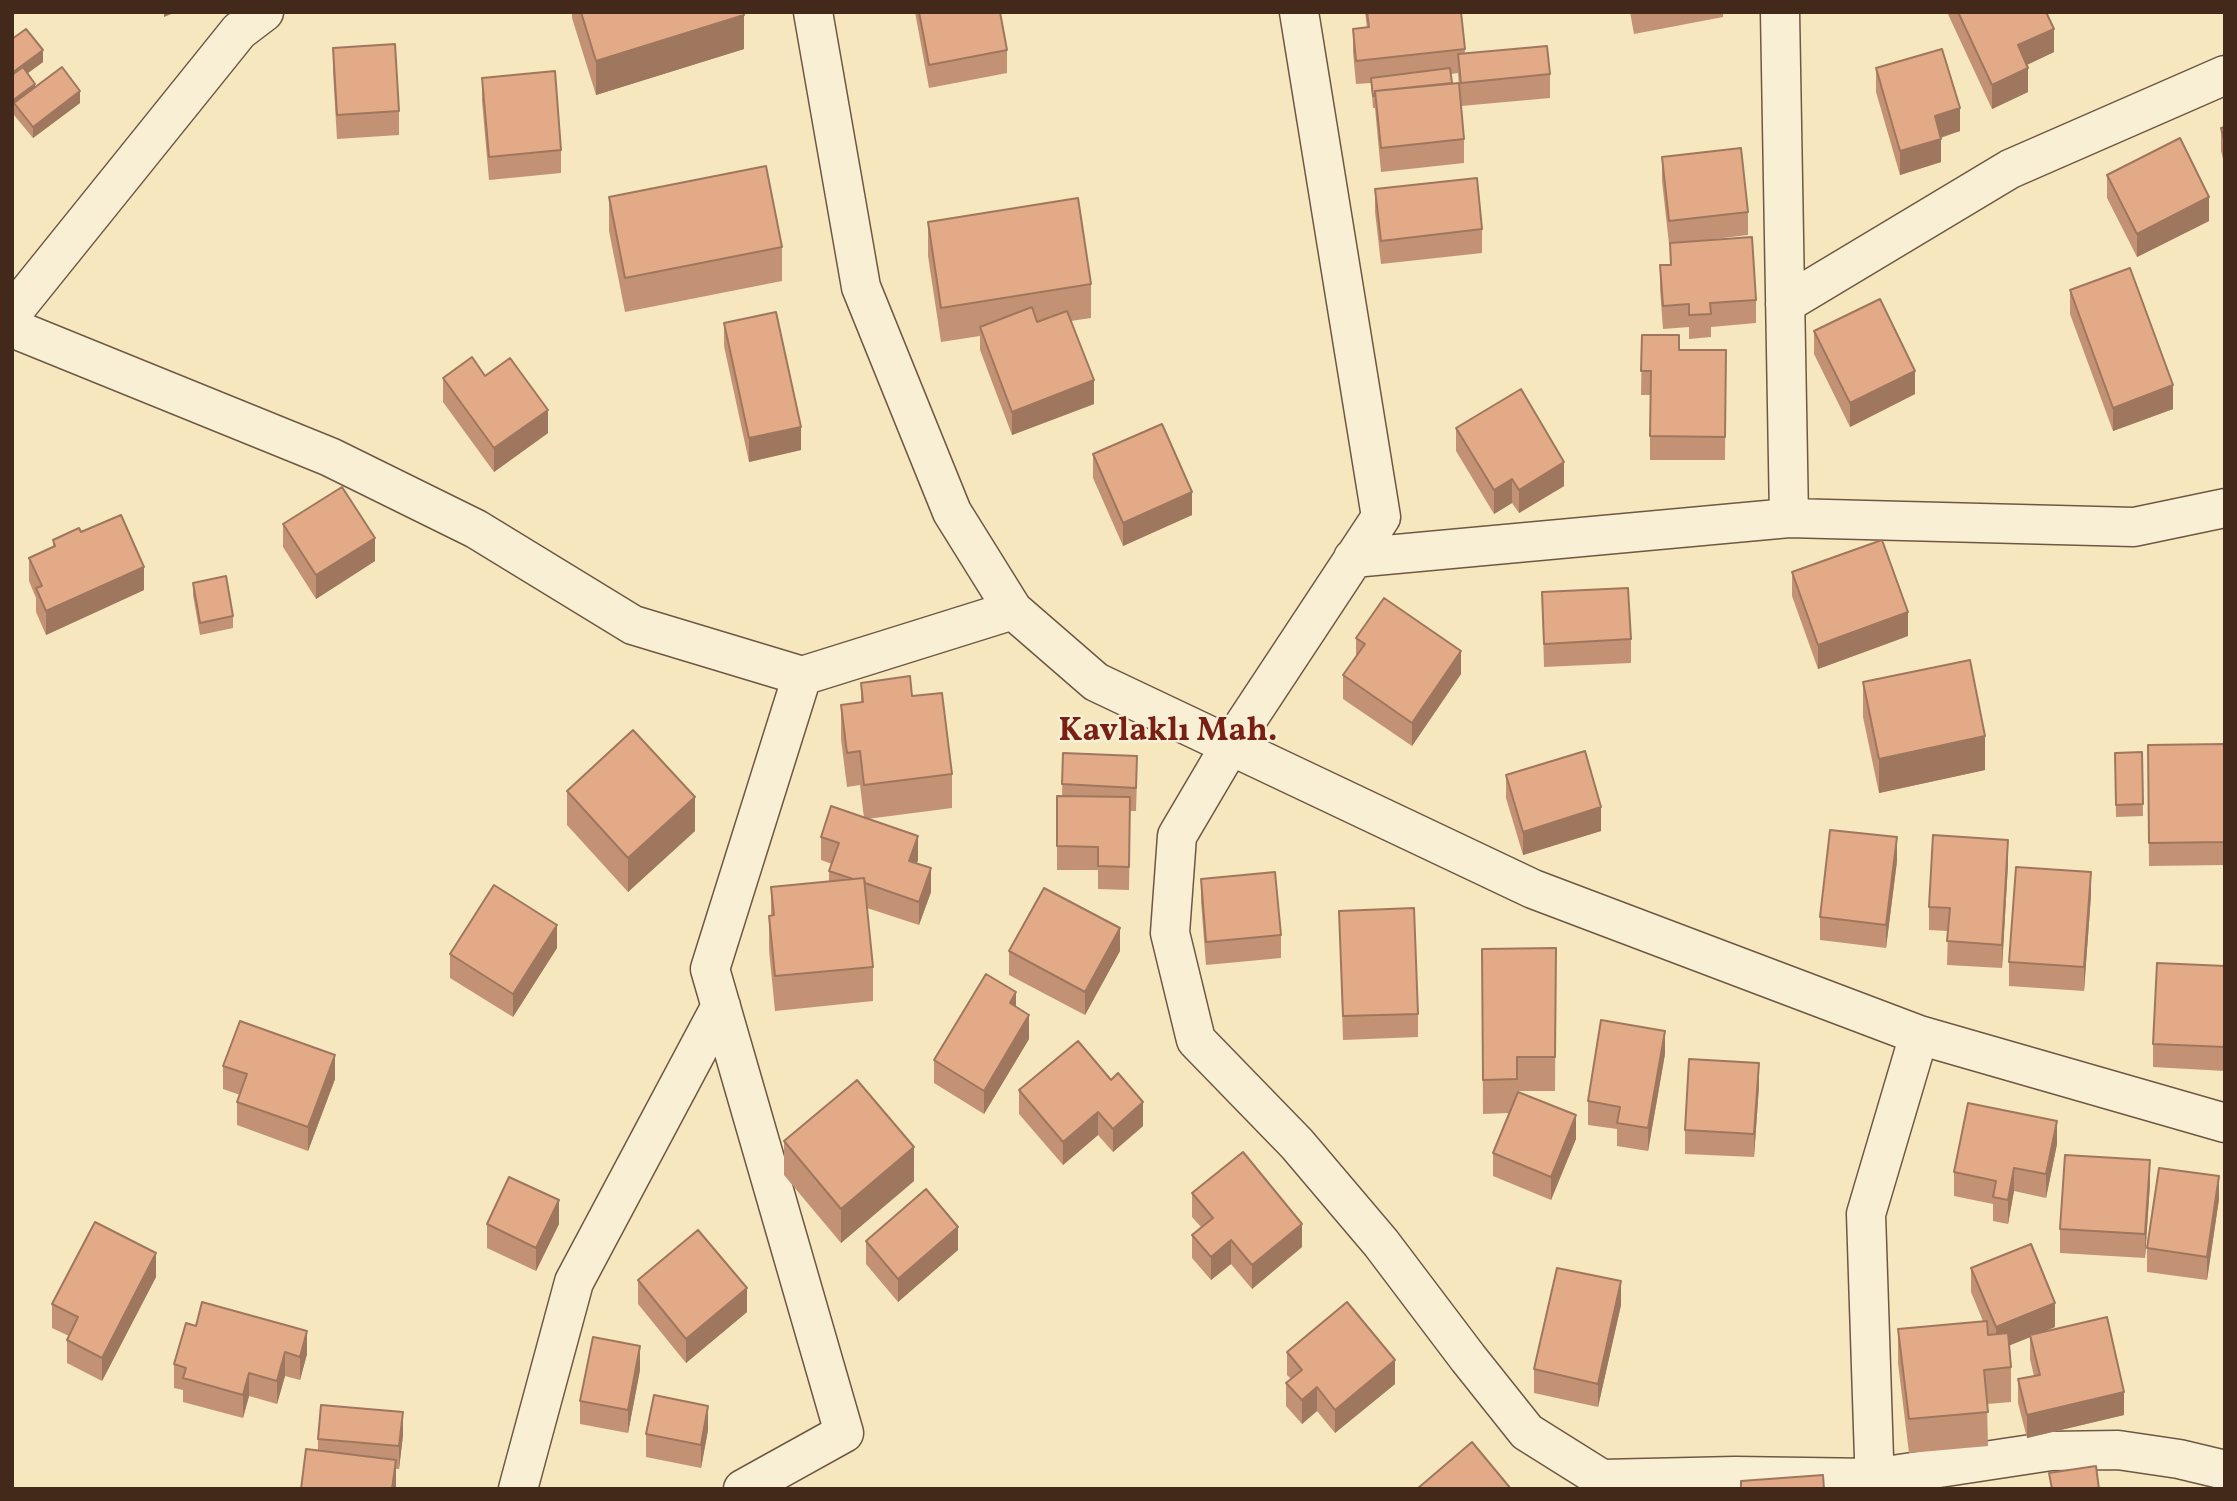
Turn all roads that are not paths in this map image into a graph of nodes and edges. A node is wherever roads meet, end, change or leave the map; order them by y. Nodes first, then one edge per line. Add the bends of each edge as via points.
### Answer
1 (264, 12) edge
2 (813, 12) edge
3 (1299, 12) edge
4 (1780, 12) edge
5 (2225, 75) edge
6 (1785, 304) junction
7 (12, 313) edge
8 (12, 328) edge
9 (2225, 508) edge
10 (1788, 519) junction
11 (1353, 558) junction
12 (1013, 610) junction
13 (802, 676) junction
14 (1230, 746) junction
15 (721, 1006) junction
16 (1919, 1035) junction
17 (2225, 1123) edge
18 (2225, 1470) edge
19 (1874, 1483) edge
20 (517, 1489) edge
21 (743, 1489) edge

1 - 7 street via 239,31
2 - 12 street via 861,288 952,513
3 - 11 street via 1381,517
4 - 6 street
5 - 6 street via 2010,169
6 - 10 street
8 - 13 street via 330,457 476,528 634,625
9 - 10 street via 2134,527
10 - 11 street
11 - 14 street
12 - 13 street
12 - 14 street via 1096,682
13 - 15 street via 710,969
14 - 16 street via 1533,888
14 - 19 street via 1177,836 1170,933 1196,1040 1297,1144 1373,1233 1527,1432 1602,1479 1735,1476
15 - 20 street via 574,1282
15 - 21 street via 844,1433
16 - 17 street
16 - 19 street via 1866,1214
18 - 19 street via 2118,1450 2051,1451

